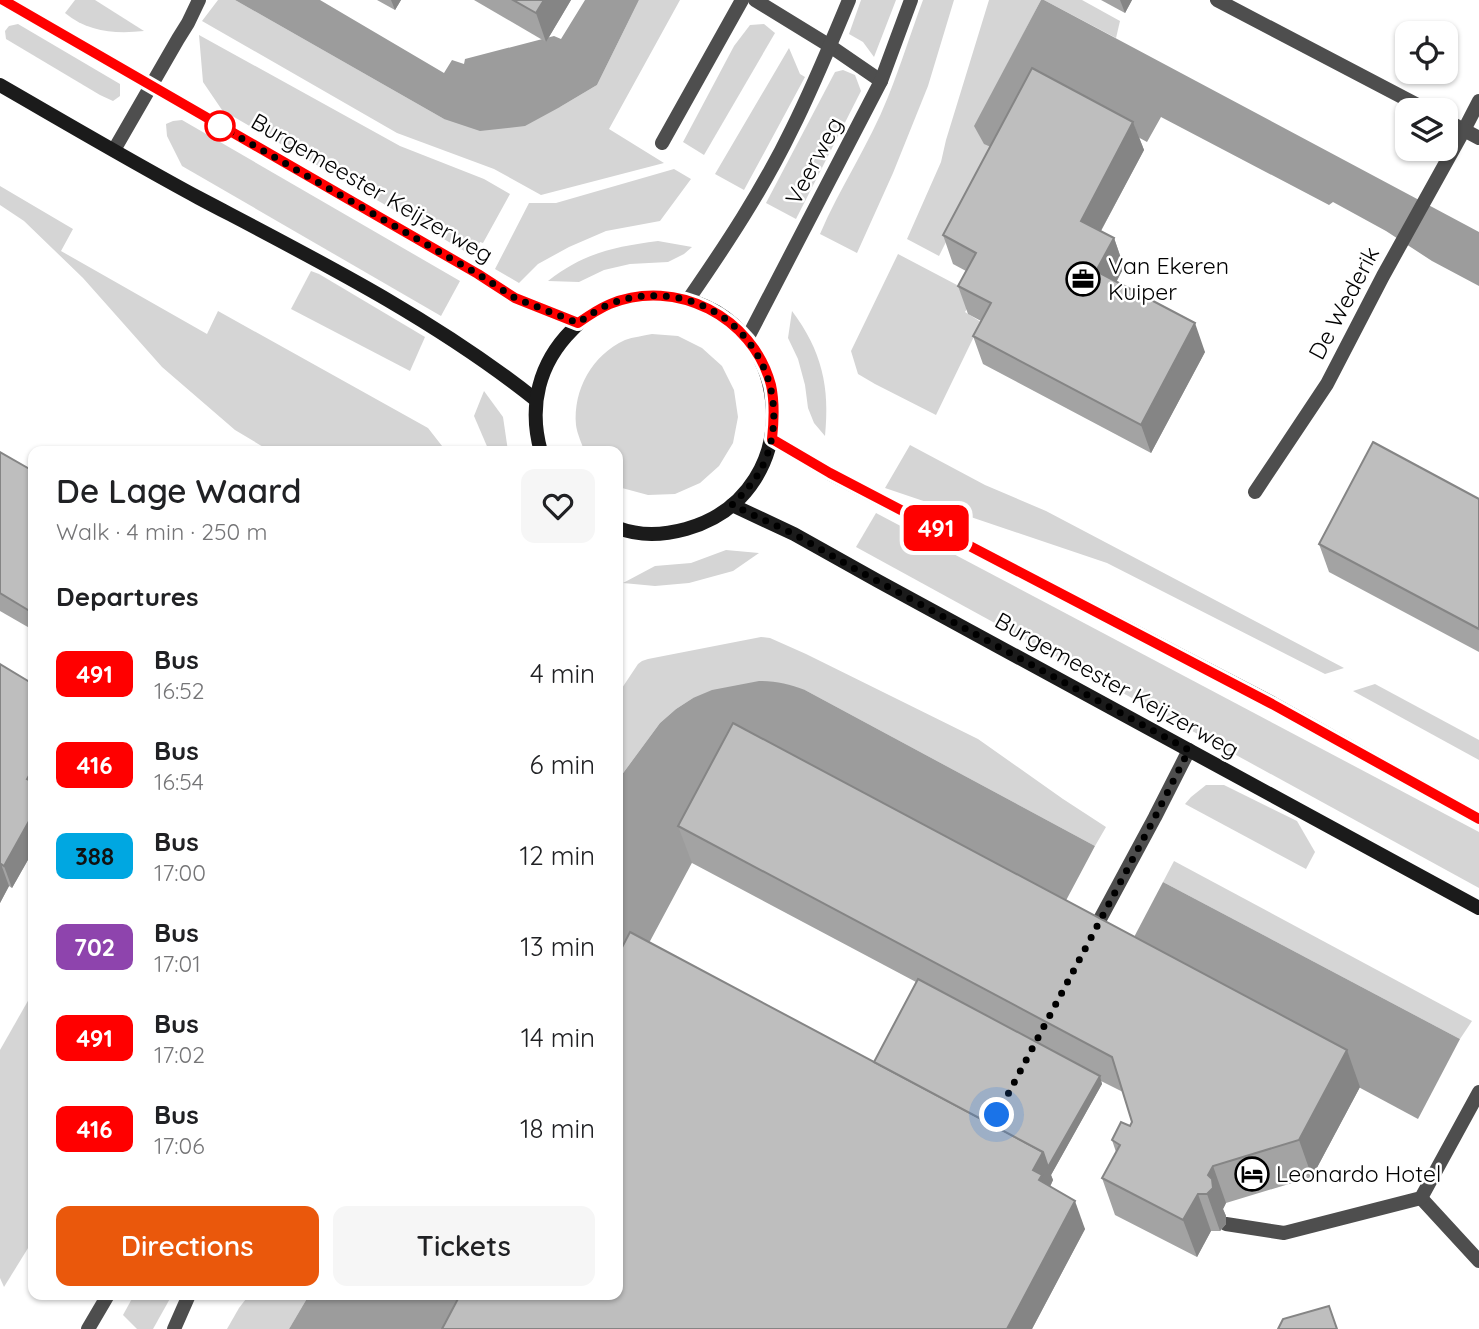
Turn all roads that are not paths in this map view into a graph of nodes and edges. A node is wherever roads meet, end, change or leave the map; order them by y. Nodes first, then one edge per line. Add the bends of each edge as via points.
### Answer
1 (3, 0) edge
2 (742, 0) edge
3 (755, 0) edge
4 (849, 0) edge
5 (911, 0) edge
6 (1217, 0) edge
7 (199, 1) edge
8 (830, 46) junction
9 (881, 82) junction
10 (0, 85) edge
11 (151, 86) junction
12 (1404, 98) edge
13 (1479, 101) edge
14 (1458, 127) edge
15 (1464, 130) junction
16 (1479, 138) edge
17 (662, 144) dead end
18 (114, 150) junction
19 (688, 299) junction
20 (578, 323) junction
21 (747, 338) junction
22 (536, 401) junction
23 (772, 439) junction
24 (540, 446) edge
25 (1255, 492) dead end
26 (732, 505) junction
27 (623, 532) edge
28 (1189, 750) junction
29 (1479, 819) edge
30 (1479, 908) edge
31 (1088, 942) edge
32 (1479, 1092) edge
33 (1421, 1198) junction
34 (1226, 1224) dead end
35 (1479, 1261) edge
36 (105, 1300) edge
37 (187, 1300) edge
38 (88, 1329) edge
39 (174, 1329) edge

1 - 11 main road, Burgemeester Keijzerweg
2 - 17 street
3 - 8 street
4 - 8 street, Veerweg
5 - 9 street, Veerweg
6 - 12 street
7 - 11 street
8 - 9 street
8 - 19 street, Veerweg via 773,164 725,247
9 - 21 street, Veerweg
10 - 18 main road
11 - 18 street
11 - 20 main road, Burgemeester Keijzerweg via 515,298
13 - 15 street, De Wederik
14 - 15 street
15 - 16 street
15 - 25 street, De Wederik via 1327,384
18 - 22 main road via 444,334
19 - 20 main road via 630,298 611,303
19 - 21 main road via 720,315
20 - 22 main road via 549,358
21 - 23 main road via 771,386
22 - 24 main road
23 - 26 main road via 757,475
23 - 29 main road
26 - 27 main road via 717,517 681,531
26 - 28 main road, Burgemeester Keijzerweg via 794,534
28 - 30 main road, Burgemeester Keijzerweg
28 - 31 street
32 - 33 street
33 - 34 street via 1284,1233
33 - 35 street
36 - 38 street
37 - 39 street

